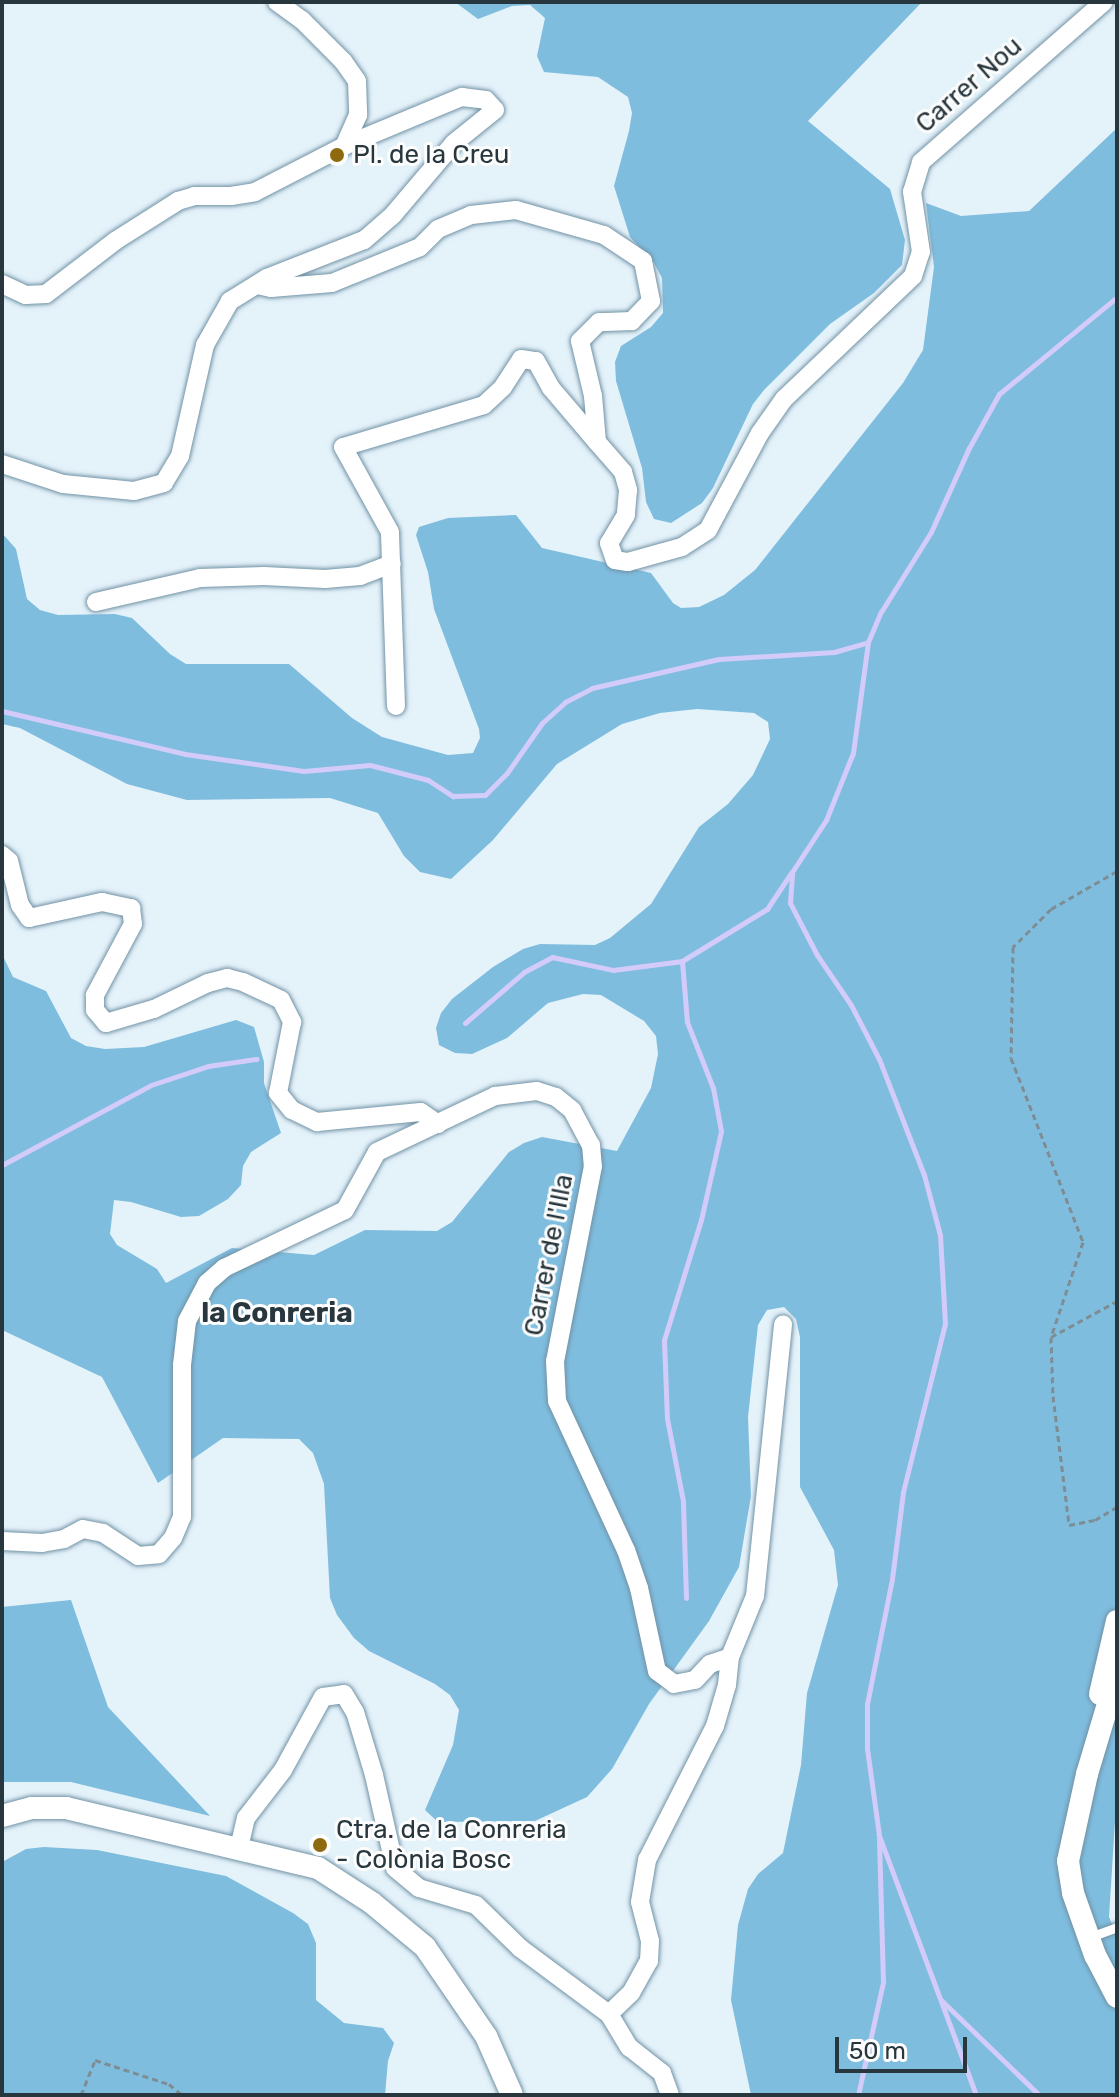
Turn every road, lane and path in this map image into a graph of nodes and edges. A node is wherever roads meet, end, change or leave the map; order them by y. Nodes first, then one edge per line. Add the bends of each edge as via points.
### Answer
1 (277, 2) edge
2 (1104, 2) edge
3 (344, 146) junction
4 (2, 284) edge
5 (257, 285) junction
6 (597, 442) junction
7 (2, 464) edge
8 (392, 564) junction
9 (96, 602) dead end
10 (396, 706) dead end
11 (2, 855) edge
12 (1117, 871) edge
13 (438, 1124) junction
14 (1117, 1301) edge
15 (783, 1324) dead end
16 (1051, 1337) junction
17 (1117, 1507) edge
18 (2, 1541) edge
19 (1117, 1621) edge
20 (730, 1657) junction
21 (1117, 1674) edge
22 (1117, 1705) edge
23 (1101, 1731) junction
24 (2, 1816) edge
25 (239, 1848) junction
26 (1117, 1927) edge
27 (1089, 1937) junction
28 (1117, 1997) edge
29 (609, 2014) junction
30 (81, 2095) edge
31 (182, 2095) edge
32 (512, 2095) edge
33 (670, 2095) edge

1 - 3 street via 302,20 357,81 358,115
2 - 6 street, Carrer Nou via 921,162 912,192 921,252 913,276 784,399 708,530 682,547 628,562 615,560 609,543 626,515 628,490 623,472
3 - 4 street via 255,192 178,201 46,294 26,295
3 - 5 street via 462,97 486,100 495,110 454,143 393,215 364,240
5 - 6 street via 332,283 409,253 438,229 471,215 516,210 604,235 643,261 651,301 632,321 599,322 580,341
5 - 7 street via 230,301 205,345 180,456 164,483 134,491 63,484
6 - 8 street via 551,388 536,361 521,359 484,405 343,447 390,532
8 - 9 street via 360,576 325,579 200,578
8 - 10 street
11 - 13 street via 9,861 20,905 29,918 102,902 131,908 133,924 95,995 95,1010 106,1023 154,1009 208,983 227,978 243,982 281,1000 292,1022 278,1093 292,1110 317,1122 421,1112
12 - 16 path via 1051,909 1013,947 1011,1058 1083,1242
13 - 18 street, Carrer de l'Illa via 377,1152 345,1210 224,1268 195,1300 187,1321 179,1387 182,1517 159,1554 138,1556 103,1533 83,1529 42,1543
13 - 20 street, Carrer de l'Illa via 495,1096 537,1091 556,1097 583,1127 593,1166 555,1361 557,1401 630,1559 657,1671 674,1684 695,1680 710,1664
14 - 16 path
15 - 20 street via 755,1596
16 - 17 path via 1069,1525 1095,1520
19 - 23 street via 1100,1690
20 - 29 street via 715,1726 647,1860 640,1902 650,1941 649,1961 631,1993
21 - 23 street
22 - 23 street
23 - 27 street via 1068,1861
24 - 25 street via 32,1808 66,1808
25 - 29 street via 246,1818 283,1770 323,1697 344,1694 355,1712 374,1775 395,1868 419,1888 476,1905 520,1948
25 - 32 street via 318,1868 409,1932 460,1993
26 - 27 lane
27 - 28 street
29 - 33 street via 629,2047 662,2073
30 - 31 path via 95,2060 169,2084

